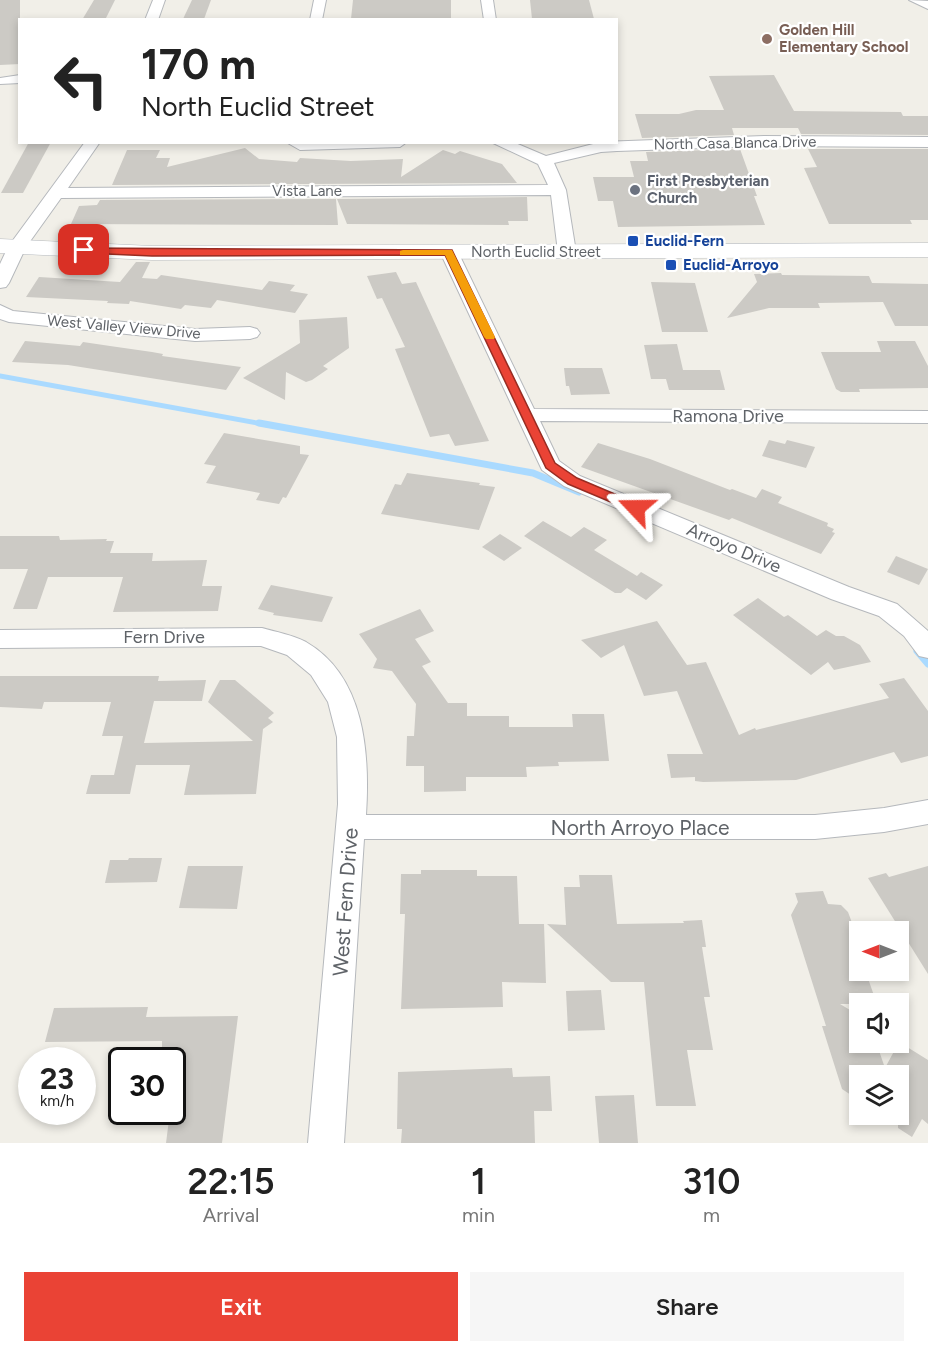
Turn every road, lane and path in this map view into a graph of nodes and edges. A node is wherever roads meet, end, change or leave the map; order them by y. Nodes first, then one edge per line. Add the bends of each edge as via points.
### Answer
1 (159, 0) edge
2 (320, 0) edge
3 (487, 0) edge
4 (915, 0) edge
5 (928, 5) edge
6 (152, 18) edge
7 (316, 18) edge
8 (490, 18) edge
9 (928, 141) edge
10 (92, 144) edge
11 (298, 144) edge
12 (333, 144) edge
13 (503, 144) edge
14 (617, 144) edge
15 (618, 144) edge
16 (545, 161) junction
17 (558, 190) junction
18 (56, 193) junction
19 (9, 246) edge
20 (928, 250) edge
21 (449, 252) junction
22 (567, 252) junction
23 (0, 283) edge
24 (0, 311) edge
25 (250, 333) dead end
26 (528, 416) junction
27 (928, 417) edge
28 (0, 639) edge
29 (928, 649) edge
30 (320, 668) joint
31 (928, 812) edge
32 (351, 828) junction
33 (326, 1143) edge

1 - 6 street
2 - 7 street
3 - 8 street
4 - 5 street
9 - 15 street, North Casa Blanca Drive
10 - 18 street
11 - 12 street
13 - 16 street
14 - 16 street, North Casa Blanca Drive
16 - 17 street
17 - 18 street, Vista Lane
17 - 22 street
18 - 19 street
19 - 21 main road, North Euclid Street via 152,253
19 - 23 street
20 - 22 main road, North Euclid Street
21 - 22 main road, North Euclid Street
21 - 26 street, Arroyo Drive
24 - 25 street, West Valley View Drive via 9,316 195,335
26 - 27 street, Ramona Drive
26 - 29 street, Arroyo Drive via 550,465 572,481 888,610 914,630
28 - 30 street, Fern Drive via 262,637 296,648
30 - 32 street, West Fern Drive via 341,700 351,737
31 - 32 street, North Arroyo Place via 815,828
32 - 33 street, West Fern Drive

